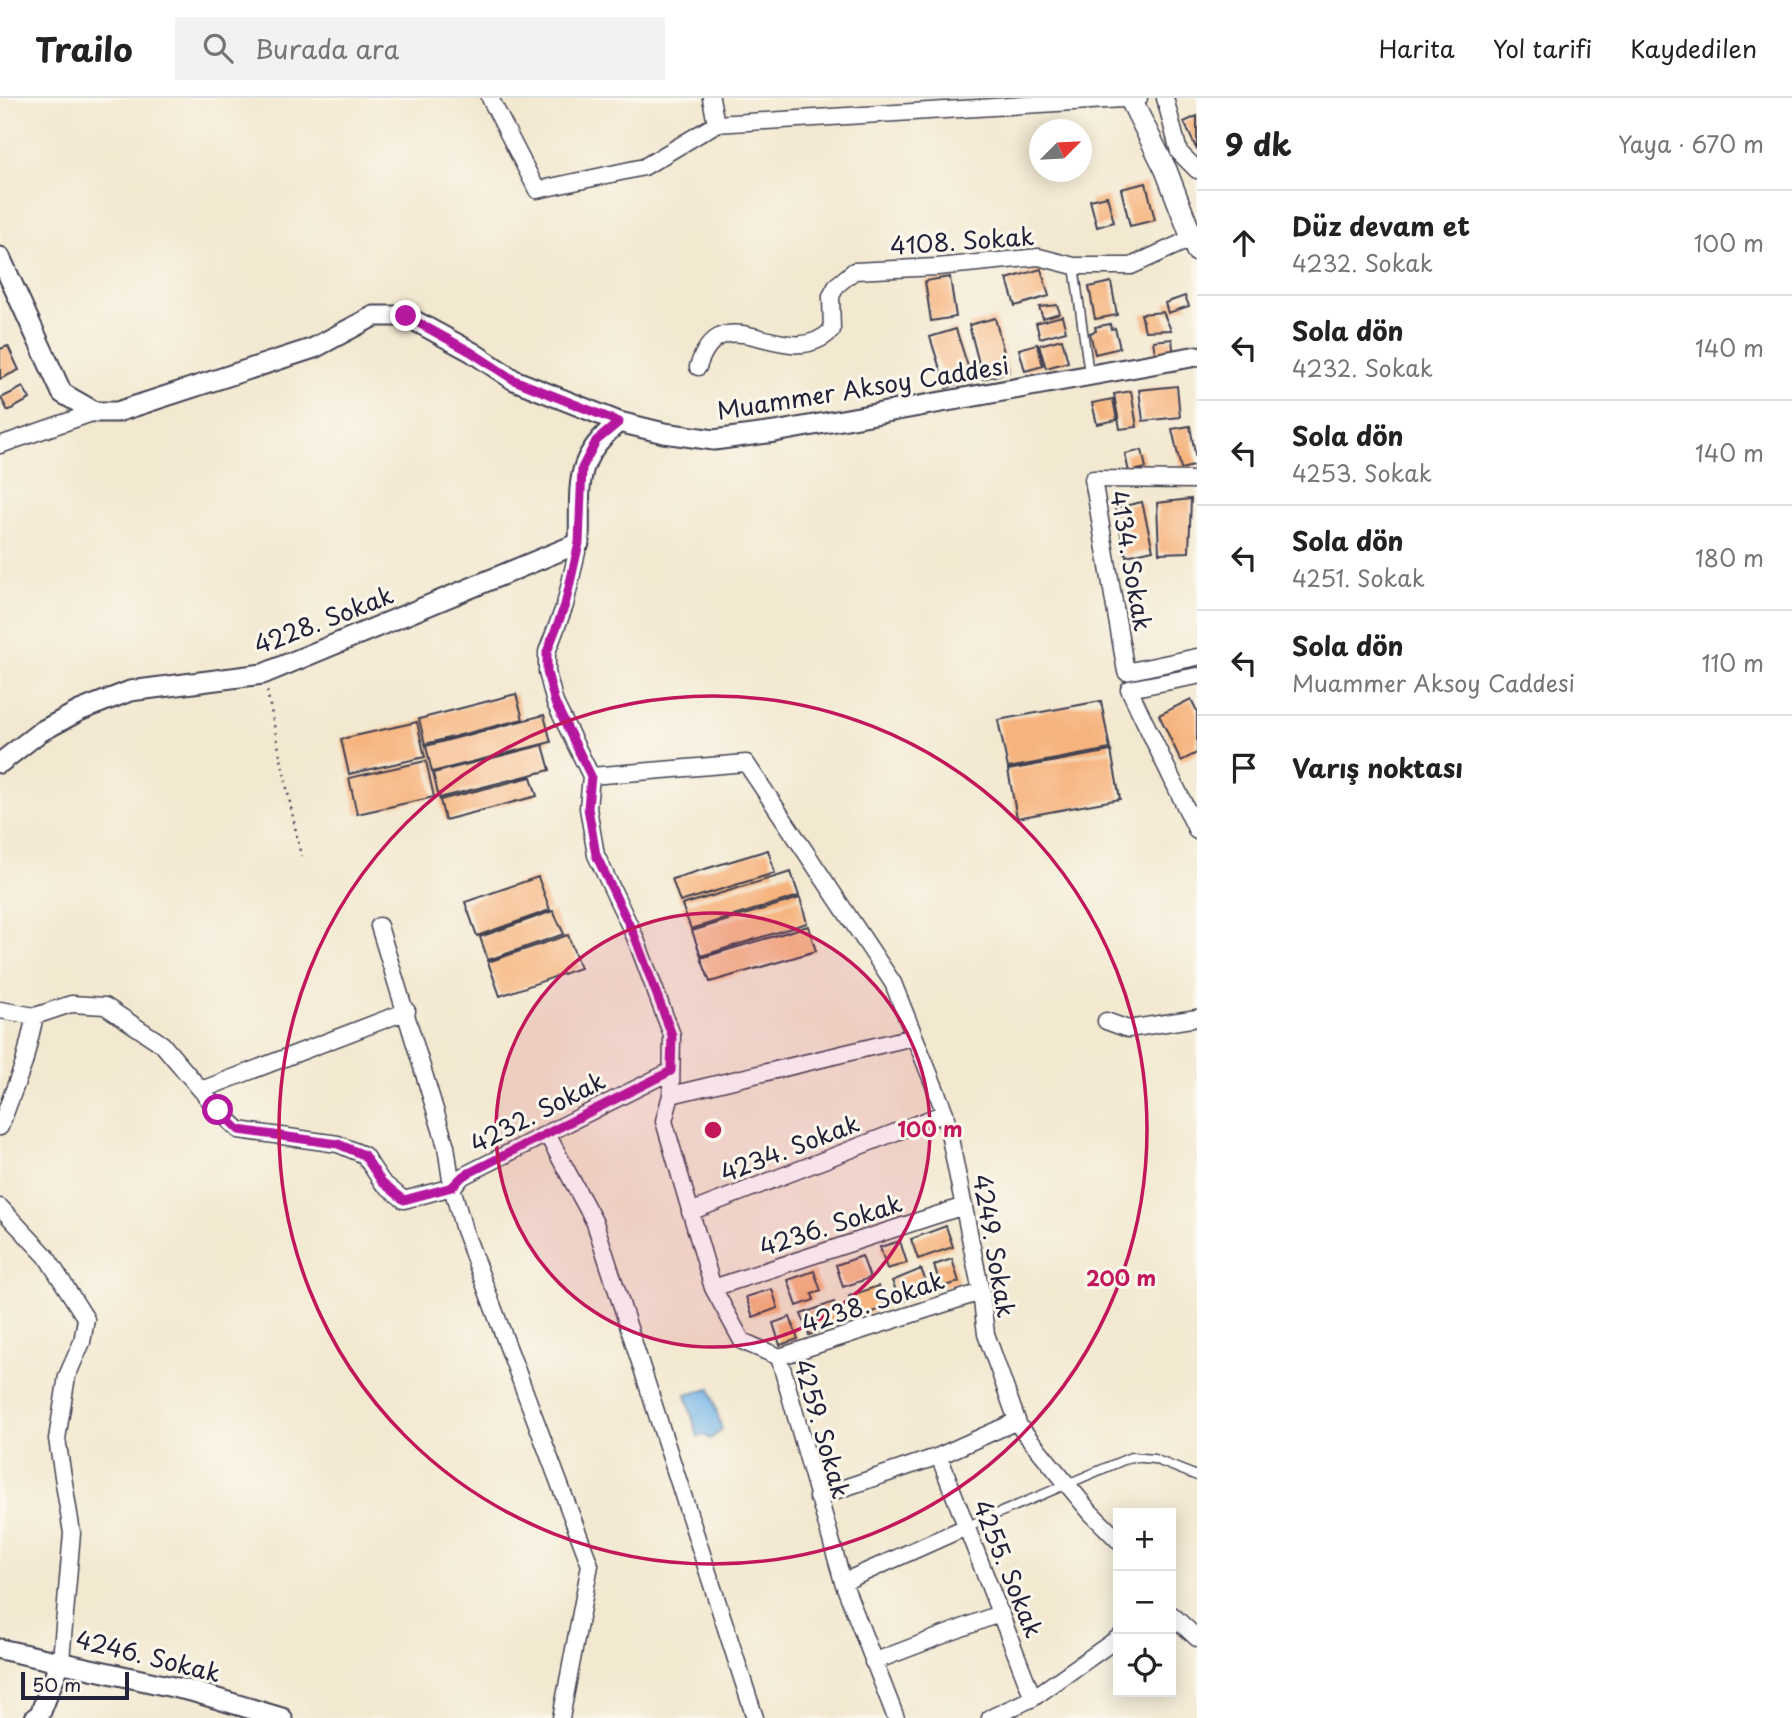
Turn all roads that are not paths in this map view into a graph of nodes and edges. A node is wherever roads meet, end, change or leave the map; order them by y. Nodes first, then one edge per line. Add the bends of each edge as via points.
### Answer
1 (489, 98) edge
2 (710, 98) edge
3 (1131, 98) edge
4 (1139, 98) edge
5 (1165, 98) edge
6 (963, 102) edge
7 (716, 124) junction
8 (1197, 170) edge
9 (1195, 242) edge
10 (0, 257) edge
11 (1074, 266) junction
12 (5, 281) edge
13 (1197, 356) edge
14 (698, 367) dead end
15 (1089, 376) junction
16 (95, 412) junction
17 (619, 422) junction
18 (0, 445) edge
19 (1197, 480) edge
20 (579, 543) junction
21 (1197, 657) edge
22 (1197, 676) edge
23 (0, 763) edge
24 (591, 776) junction
25 (1197, 831) edge
26 (379, 926) dead end
27 (0, 1010) edge
28 (407, 1011) junction
29 (35, 1016) junction
30 (1197, 1018) edge
31 (1106, 1021) dead end
32 (913, 1037) junction
33 (671, 1071) junction
34 (201, 1090) junction
35 (671, 1094) junction
36 (945, 1113) junction
37 (0, 1127) edge
38 (547, 1134) junction
39 (452, 1187) junction
40 (964, 1206) junction
41 (0, 1207) edge
42 (690, 1212) junction
43 (713, 1288) junction
44 (981, 1292) junction
45 (779, 1357) junction
46 (1017, 1421) junction
47 (939, 1456) junction
48 (1197, 1475) edge
49 (1066, 1484) junction
50 (817, 1497) junction
51 (966, 1527) junction
52 (1113, 1535) edge
53 (843, 1582) junction
54 (1001, 1613) junction
55 (1176, 1619) edge
56 (1197, 1638) edge
57 (1113, 1641) edge
58 (0, 1649) edge
59 (61, 1660) junction
60 (873, 1662) junction
61 (1033, 1698) junction
62 (35, 1718) edge
63 (282, 1718) edge
64 (561, 1718) edge
65 (755, 1718) edge
66 (896, 1718) edge
67 (990, 1718) edge

1 - 7 street via 537,190 644,167
2 - 7 street
3 - 4 street
3 - 6 street
3 - 9 main road
5 - 8 street via 1179,152
6 - 7 street
9 - 11 street, 4108. Sokak via 1131,266
10 - 12 street
11 - 14 street, 4108. Sokak via 1039,257 854,271 831,296 832,330 825,338 776,344 745,332 727,334 711,341
11 - 15 lane
12 - 16 street via 62,393
13 - 15 street, Muammer Aksoy Caddesi
15 - 17 street, Muammer Aksoy Caddesi via 714,440
16 - 17 street, Muammer Aksoy Caddesi via 117,412 314,348 374,316 406,316 514,380
16 - 18 street
17 - 20 street via 596,441 582,468
19 - 21 street, 4134. Sokak via 1093,479 1126,672
20 - 23 street, 4228. Sokak via 263,674 130,691 40,732
20 - 24 street via 565,605 547,652 547,672 555,703
22 - 25 street via 1129,689
24 - 32 street, 4249. Sokak via 746,763 893,983
24 - 33 street, 4259. Sokak via 588,808 596,855 635,937 672,1035
26 - 28 street
27 - 29 street, 4232. Sokak
28 - 34 street
28 - 39 street via 446,1146
29 - 34 street, 4232. Sokak via 71,1004 105,1006 162,1044
29 - 37 street via 24,1063
30 - 31 street via 1128,1029
32 - 35 street
32 - 36 street, 4249. Sokak
33 - 35 street, 4259. Sokak
33 - 38 street, 4232. Sokak
34 - 39 street, 4232. Sokak via 239,1130 338,1144 364,1155 382,1182 404,1200
35 - 42 street, 4259. Sokak via 664,1121
36 - 40 street, 4249. Sokak
36 - 42 street, 4234. Sokak
38 - 39 street, 4232. Sokak via 463,1176
38 - 65 street via 594,1223
39 - 64 street via 464,1230 590,1564
40 - 43 street, 4236. Sokak
40 - 44 street, 4249. Sokak
41 - 59 street via 46,1256 86,1319 67,1376 57,1439 72,1533
42 - 43 street, 4259. Sokak
43 - 45 street, 4259. Sokak via 742,1340
44 - 45 street, 4238. Sokak
44 - 46 street, 4249. Sokak via 986,1334
45 - 50 street, 4259. Sokak
46 - 47 street
46 - 49 street, 4249. Sokak
47 - 50 street
47 - 51 street, 4255. Sokak
48 - 49 lane via 1154,1459 1131,1457
49 - 51 lane
49 - 52 street, 4249. Sokak
50 - 53 street, 4259. Sokak
51 - 53 street
51 - 54 street, 4255. Sokak
53 - 60 street, 4259. Sokak
54 - 60 street
54 - 61 street, 4255. Sokak
55 - 56 street
57 - 61 street
58 - 59 street, 4246. Sokak
59 - 62 street
59 - 63 street, 4246. Sokak via 191,1690
60 - 66 street, 4259. Sokak
61 - 67 street

